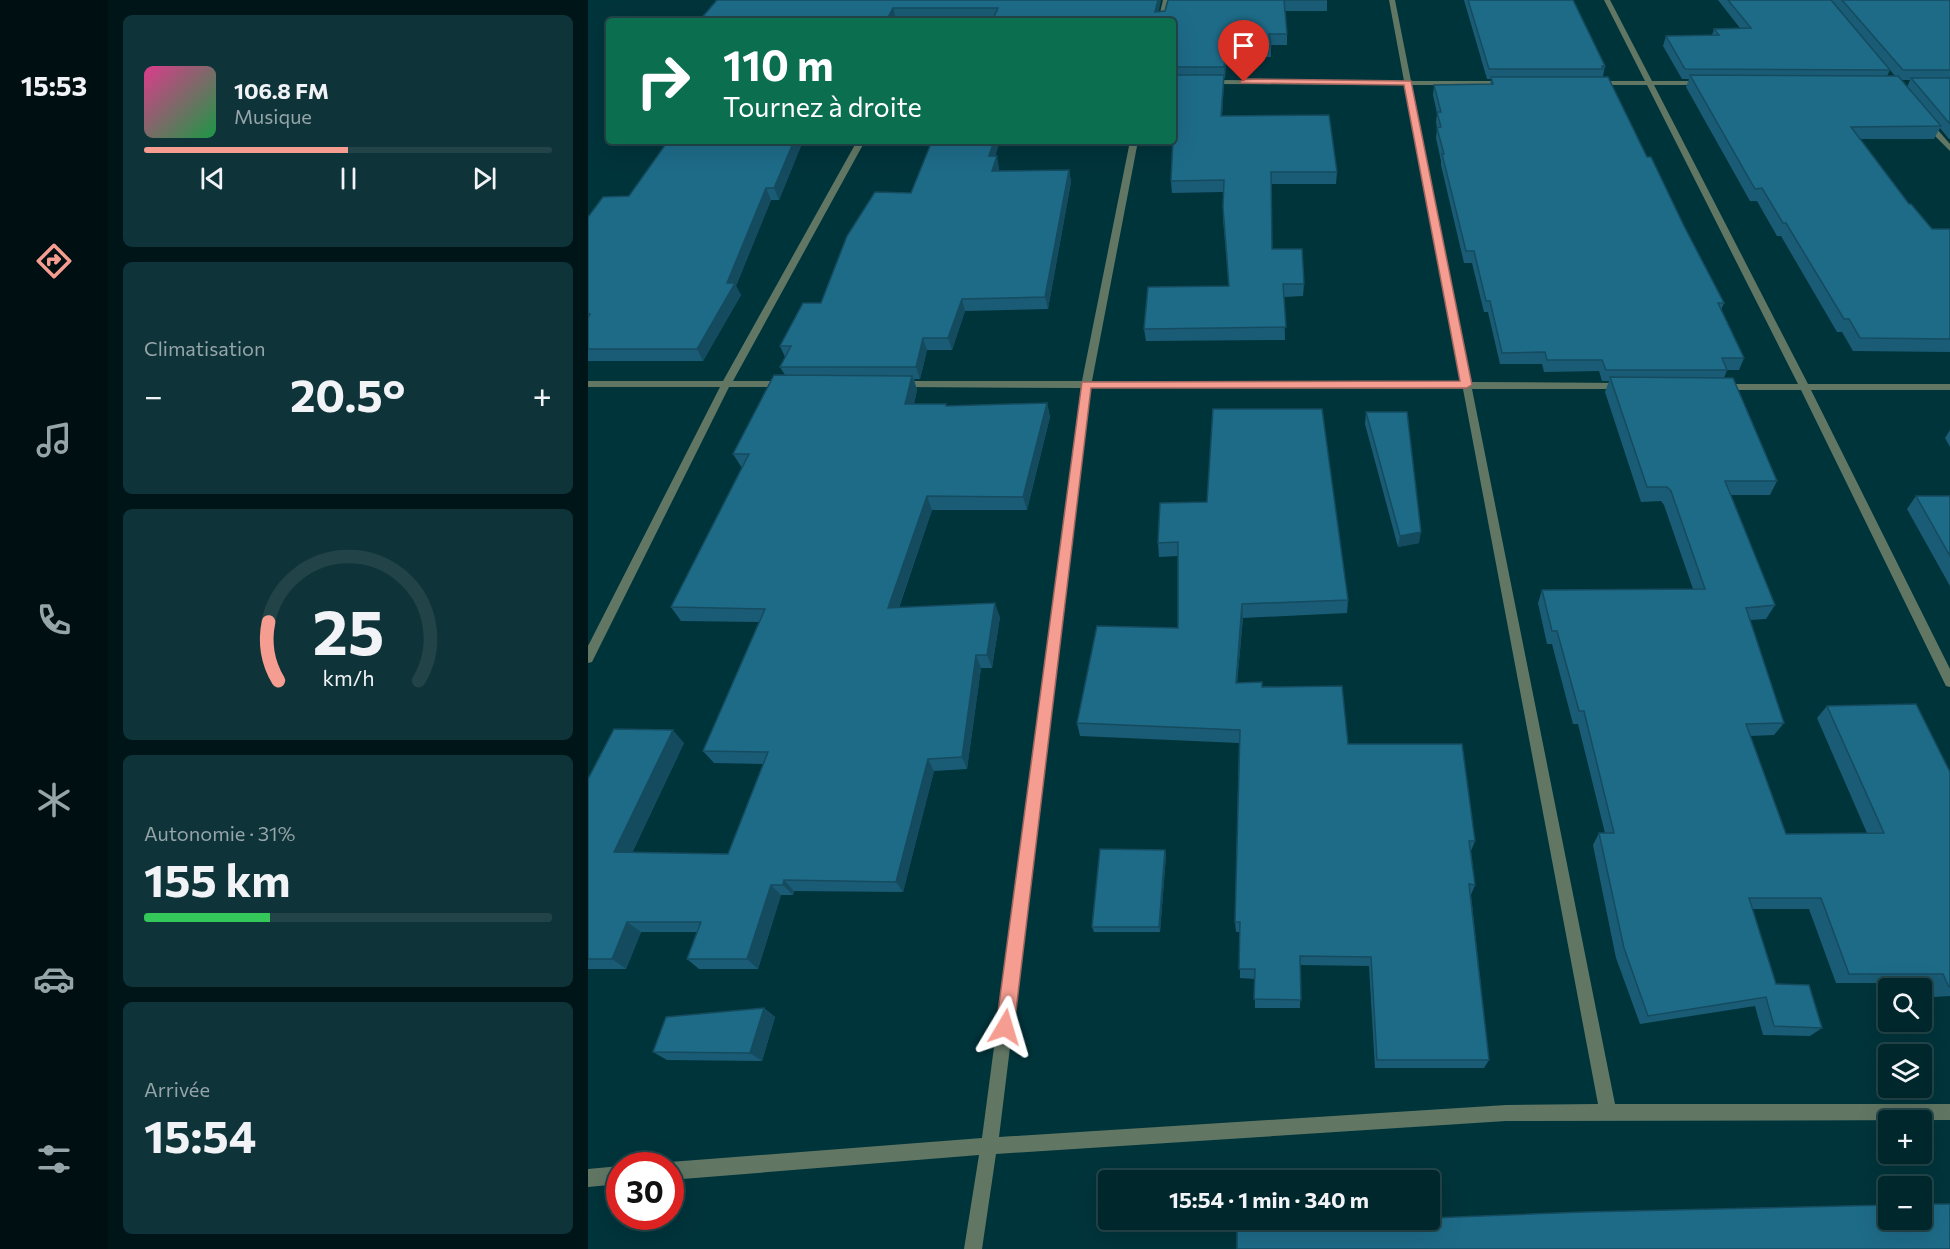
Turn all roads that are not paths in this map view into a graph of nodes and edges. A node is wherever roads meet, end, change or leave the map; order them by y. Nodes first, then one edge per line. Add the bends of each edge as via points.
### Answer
1 (1166, 0) edge
2 (1392, 0) edge
3 (1607, 0) edge
4 (1162, 18) edge
5 (1197, 82) edge
6 (1408, 82) junction
7 (1512, 83) edge
8 (1581, 83) edge
9 (1650, 83) junction
10 (1708, 83) edge
11 (1921, 116) edge
12 (859, 144) edge
13 (1133, 144) edge
14 (1950, 149) edge
15 (588, 384) edge
16 (726, 384) junction
17 (798, 384) edge
18 (894, 384) edge
19 (1086, 384) junction
20 (1467, 385) junction
21 (1630, 386) edge
22 (1712, 387) edge
23 (1950, 387) edge
24 (1805, 388) junction
25 (588, 658) edge
26 (1950, 681) edge
27 (1950, 1112) edge
28 (1608, 1113) junction
29 (990, 1146) junction
30 (684, 1170) edge
31 (606, 1176) edge
32 (588, 1178) edge
33 (973, 1249) edge

1 - 4 street
2 - 6 street
3 - 9 street
5 - 6 street
6 - 7 street
6 - 20 street
8 - 9 street
9 - 10 street
9 - 24 street
11 - 14 street
12 - 16 street
13 - 19 street
15 - 16 street
16 - 17 street
16 - 25 street
18 - 19 street
19 - 20 street
19 - 29 street
20 - 21 street
20 - 28 street
22 - 24 street
23 - 24 street
24 - 26 street
27 - 28 street
28 - 29 street via 1506,1113
29 - 30 street
29 - 33 street
31 - 32 street

